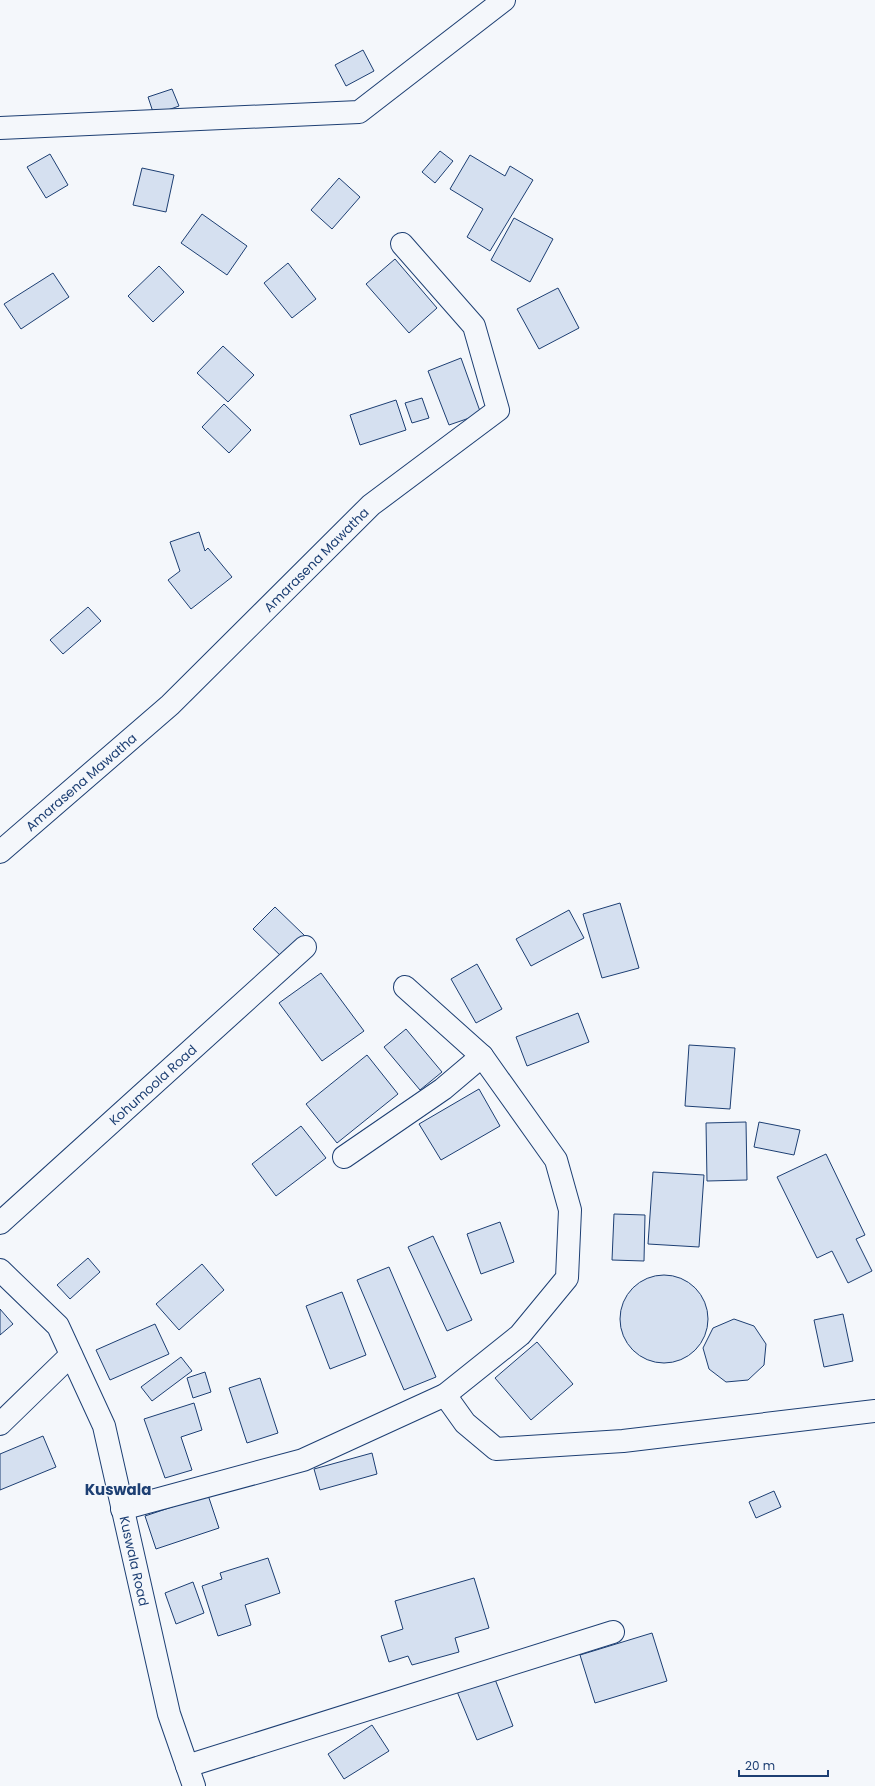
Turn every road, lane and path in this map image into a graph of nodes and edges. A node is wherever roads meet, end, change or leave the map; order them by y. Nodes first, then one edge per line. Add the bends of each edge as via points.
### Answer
1 (504, 0) edge
2 (0, 128) edge
3 (402, 244) dead end
4 (0, 852) edge
5 (305, 947) dead end
6 (405, 987) dead end
7 (482, 1056) junction
8 (344, 1157) dead end
9 (0, 1223) edge
10 (0, 1270) edge
11 (71, 1355) junction
12 (446, 1395) junction
13 (875, 1411) edge
14 (0, 1424) edge
15 (122, 1509) junction
16 (613, 1632) dead end
17 (187, 1766) junction
18 (194, 1786) edge

1 - 2 street via 359,112
3 - 4 street, Amarasena Mawatha via 474,326 498,410 371,505 170,705
5 - 9 street, Kohumoola Road
6 - 7 street
7 - 8 street via 443,1089
7 - 12 street via 556,1160 570,1210 567,1278 520,1335
10 - 11 street, Kuswala Road via 58,1326
11 - 14 street
11 - 15 street, Kuswala Road via 104,1426
12 - 13 street via 465,1423 496,1449 623,1441
12 - 15 street via 304,1460
15 - 17 street, Kuswala Road via 169,1714
16 - 17 street
17 - 18 street, Kuswala Road

